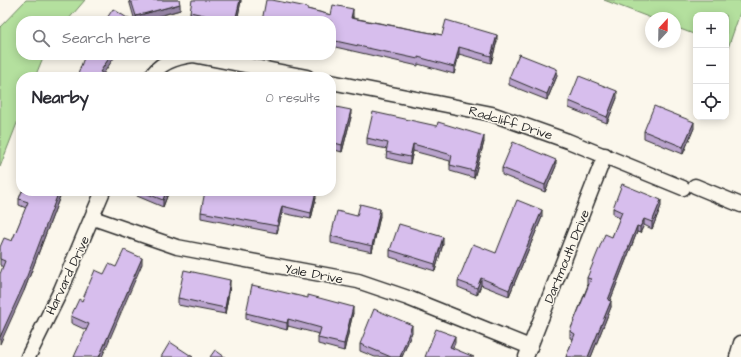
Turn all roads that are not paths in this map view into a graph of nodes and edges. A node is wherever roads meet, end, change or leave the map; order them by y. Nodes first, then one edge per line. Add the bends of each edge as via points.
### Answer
1 (172, 60) edge
2 (219, 60) edge
3 (155, 72) edge
4 (281, 72) edge
5 (336, 83) edge
6 (605, 155) junction
7 (101, 196) edge
8 (741, 205) edge
9 (93, 218) junction
10 (741, 343) edge
11 (528, 352) edge
12 (28, 357) edge
13 (737, 357) edge

1 - 3 street via 160,65
2 - 4 street
5 - 6 street, Radcliff Drive via 492,114
6 - 8 street, Radcliff Drive
6 - 11 street, Dartmouth Drive
7 - 9 street, Harvard Drive
9 - 11 street, Yale Drive via 177,247 358,281 408,298
9 - 12 street, Harvard Drive
10 - 13 street

